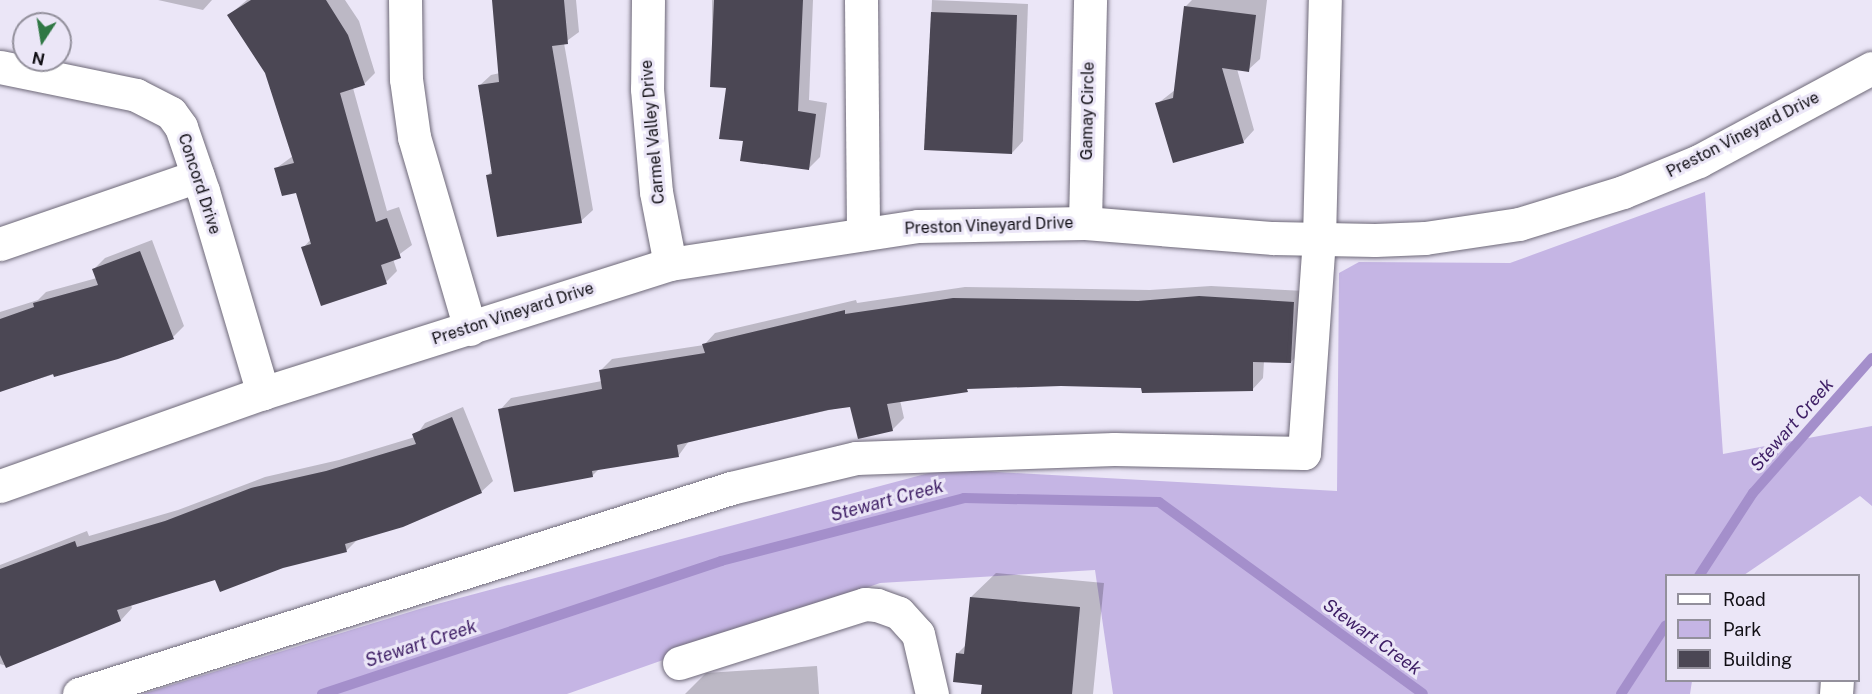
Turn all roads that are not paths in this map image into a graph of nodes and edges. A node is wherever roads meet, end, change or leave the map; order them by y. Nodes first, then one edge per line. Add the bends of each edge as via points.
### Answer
1 (405, 0) edge
2 (648, 0) edge
3 (861, 0) edge
4 (1090, 0) edge
5 (1325, 0) edge
6 (0, 67) edge
7 (1872, 68) edge
8 (198, 176) junction
9 (1085, 223) junction
10 (863, 234) junction
11 (1319, 239) junction
12 (0, 244) edge
13 (670, 264) junction
14 (470, 329) junction
15 (263, 393) junction
16 (0, 486) edge
17 (679, 663) dead end
18 (79, 694) edge
19 (932, 694) edge

1 - 14 street via 406,79 414,137
2 - 13 street, Carmel Valley Drive via 647,88 656,192
3 - 10 street
4 - 9 street, Gamay Circle
5 - 11 street
6 - 8 street, Concord Drive via 136,95 171,113 181,127
7 - 11 street, Preston Vineyard Drive via 1699,161 1569,211 1519,224 1425,238
8 - 12 street
8 - 15 street, Concord Drive
9 - 10 street, Preston Vineyard Drive via 918,226
9 - 11 street, Preston Vineyard Drive
10 - 13 street, Preston Vineyard Drive
11 - 18 street via 1304,453 1114,449 856,458 731,488
13 - 14 street, Preston Vineyard Drive
14 - 15 street, Preston Vineyard Drive
15 - 16 street, Preston Vineyard Drive
17 - 19 street via 865,604 877,605 898,613 918,634

